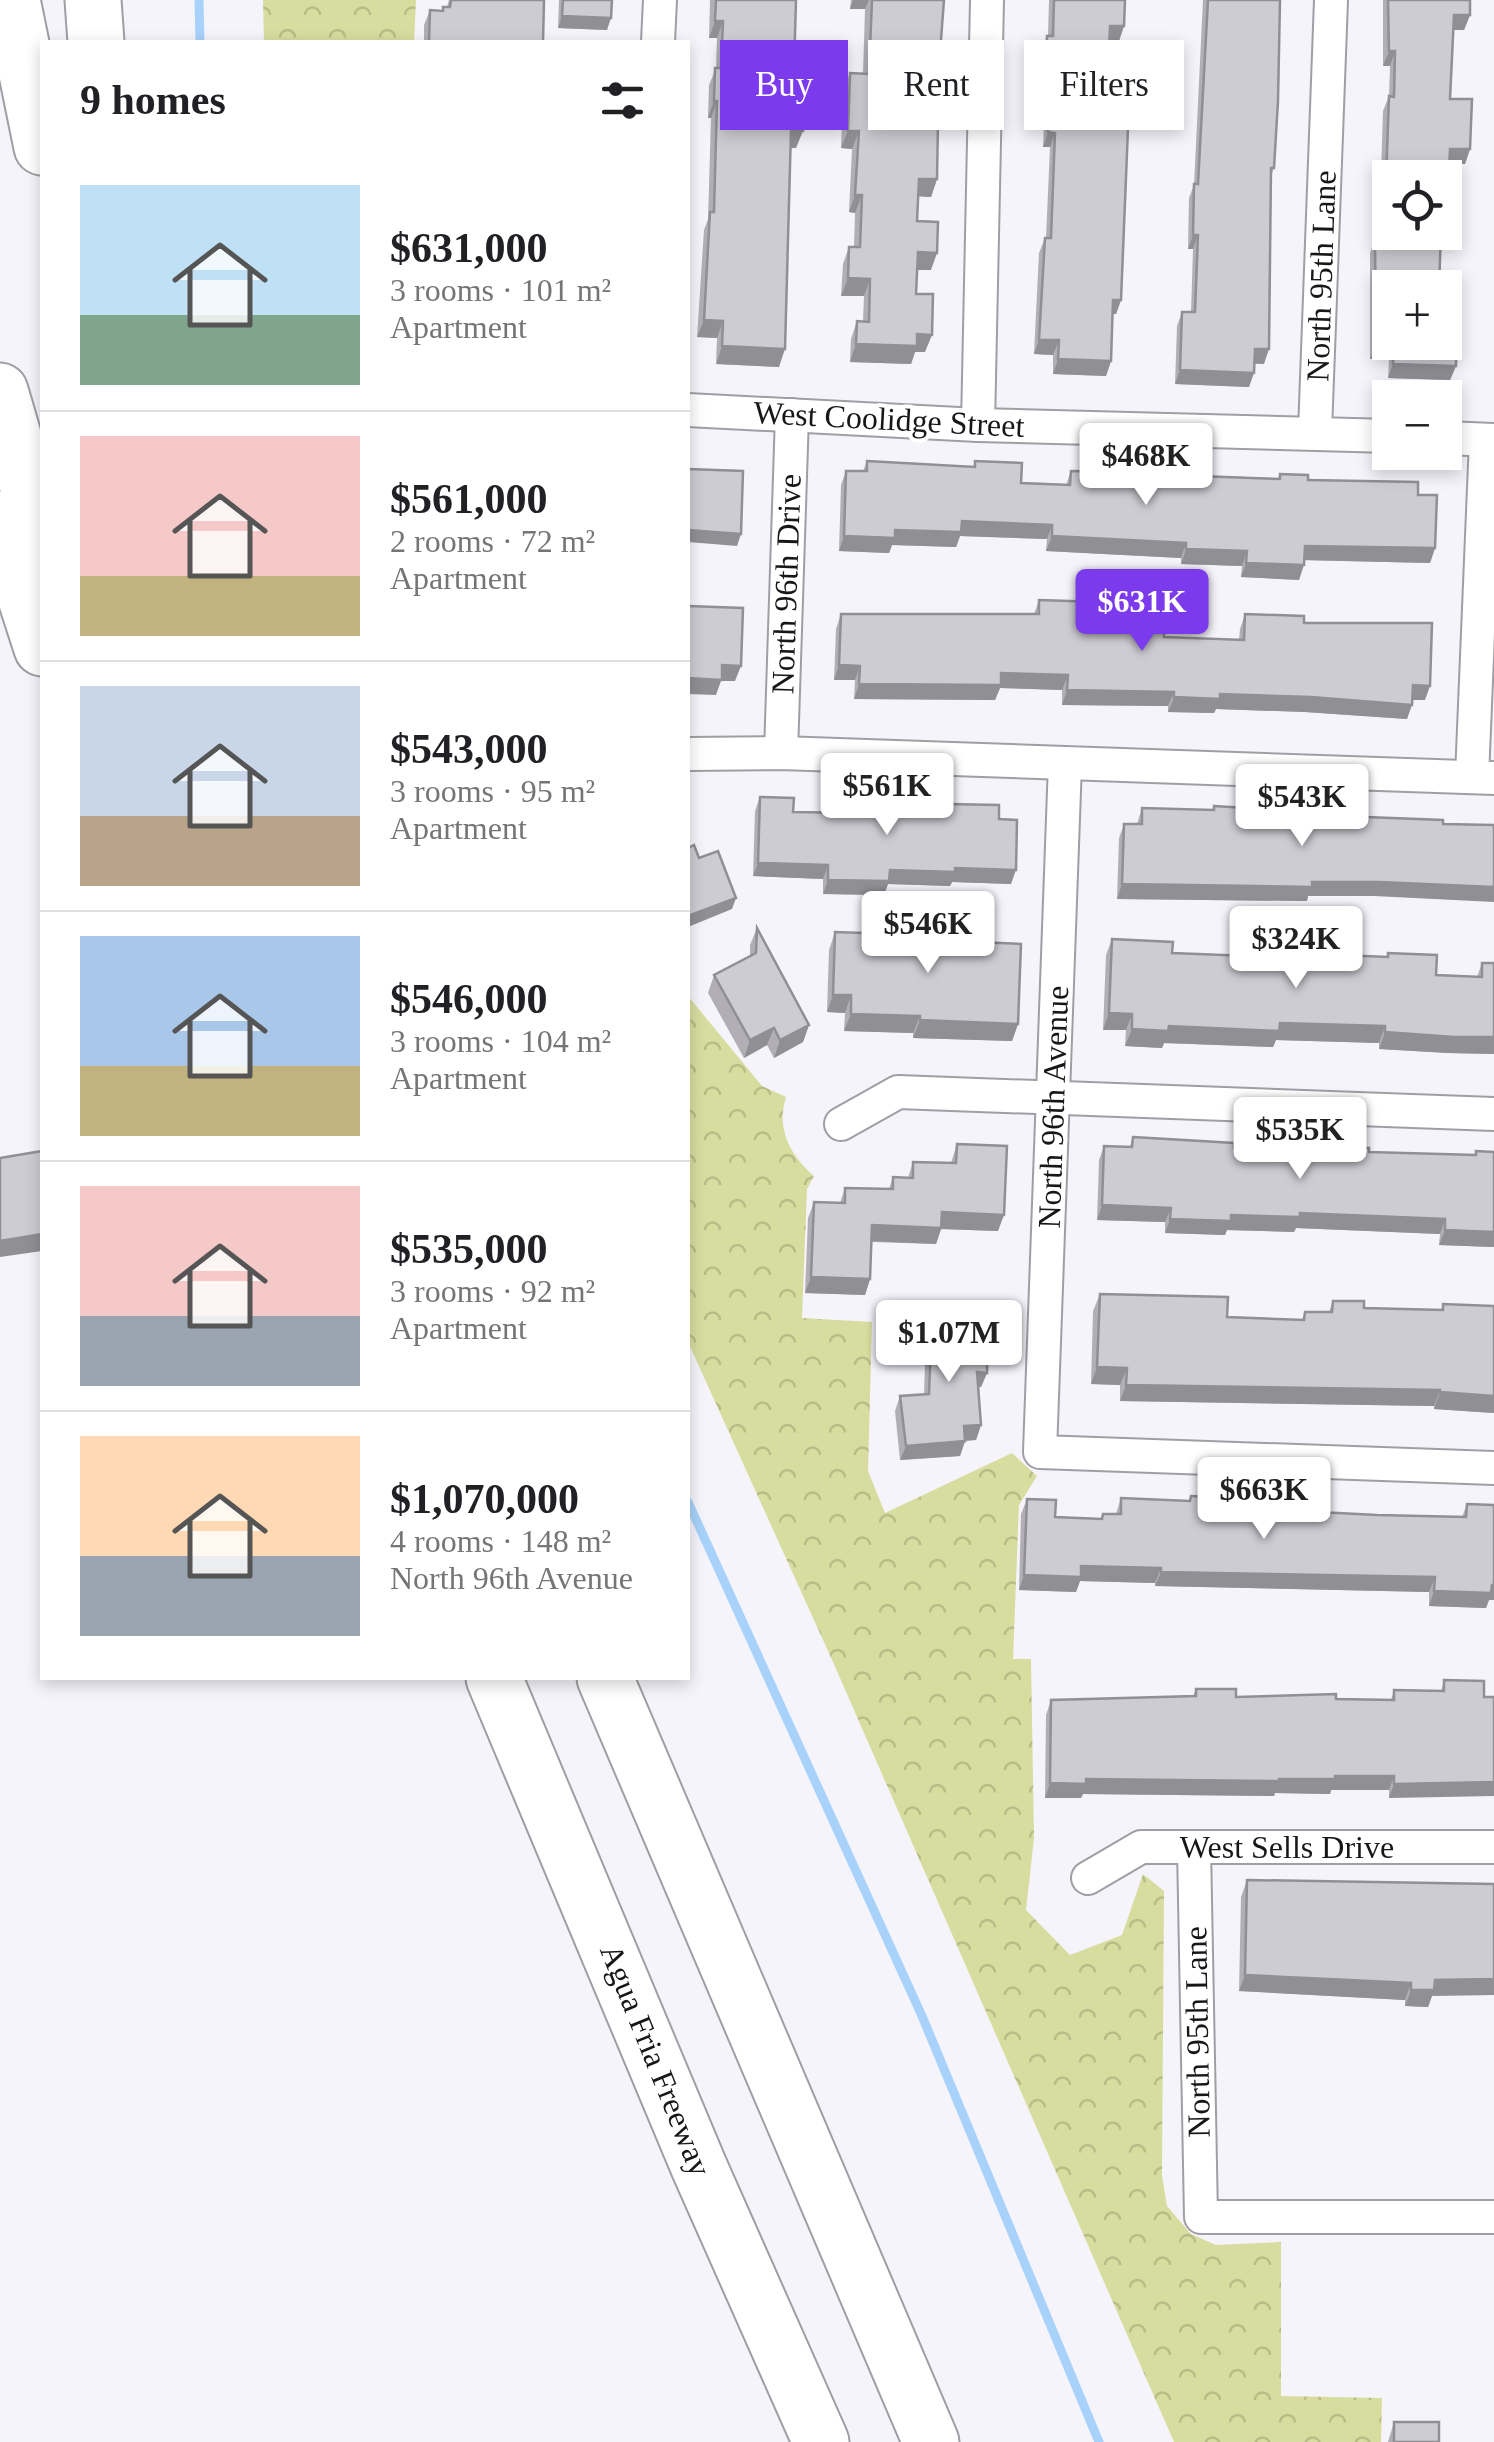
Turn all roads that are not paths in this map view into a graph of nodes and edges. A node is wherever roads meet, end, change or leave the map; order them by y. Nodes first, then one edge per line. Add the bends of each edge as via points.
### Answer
1 (12, 0) edge
2 (93, 0) edge
3 (660, 0) edge
4 (987, 0) edge
5 (1331, 0) edge
6 (96, 40) edge
7 (658, 40) edge
8 (40, 138) edge
9 (0, 391) edge
10 (690, 410) edge
11 (792, 415) junction
12 (978, 425) junction
13 (1315, 432) junction
14 (1372, 435) edge
15 (1462, 439) edge
16 (1490, 440) edge
17 (0, 519) edge
18 (40, 528) edge
19 (40, 642) edge
20 (781, 753) junction
21 (690, 754) edge
22 (1065, 763) junction
23 (1483, 778) edge
24 (1053, 1099) junction
25 (1494, 1114) edge
26 (840, 1124) dead end
27 (1494, 1468) edge
28 (495, 1680) edge
29 (605, 1680) edge
30 (1194, 1847) junction
31 (1494, 1847) edge
32 (1088, 1878) dead end
33 (804, 2144) junction
34 (699, 2167) junction
35 (1494, 2217) edge
36 (785, 2442) edge
37 (820, 2442) edge
38 (931, 2442) edge
39 (959, 2442) edge

1 - 8 highway
2 - 6 highway
3 - 7 street
4 - 12 street
5 - 13 street, North 95th Lane
9 - 18 highway
10 - 11 street, West Coolidge Street
11 - 12 street, West Coolidge Street
11 - 20 street, North 96th Drive
12 - 13 street, West Coolidge Street
13 - 14 street, West Coolidge Street
15 - 16 street
16 - 23 street
17 - 19 highway
20 - 21 street
20 - 22 street
22 - 23 street
22 - 24 street, North 96th Avenue
24 - 25 street
24 - 26 street via 898,1092
24 - 27 street, North 96th Avenue via 1040,1452
28 - 34 highway, Agua Fria Freeway
29 - 33 highway
30 - 31 street, West Sells Drive
30 - 32 street, West Sells Drive via 1141,1847
30 - 35 street, North 95th Lane via 1201,2217
33 - 38 highway
33 - 39 highway via 896,2299
34 - 36 highway via 744,2348
34 - 37 highway, Agua Fria Freeway

